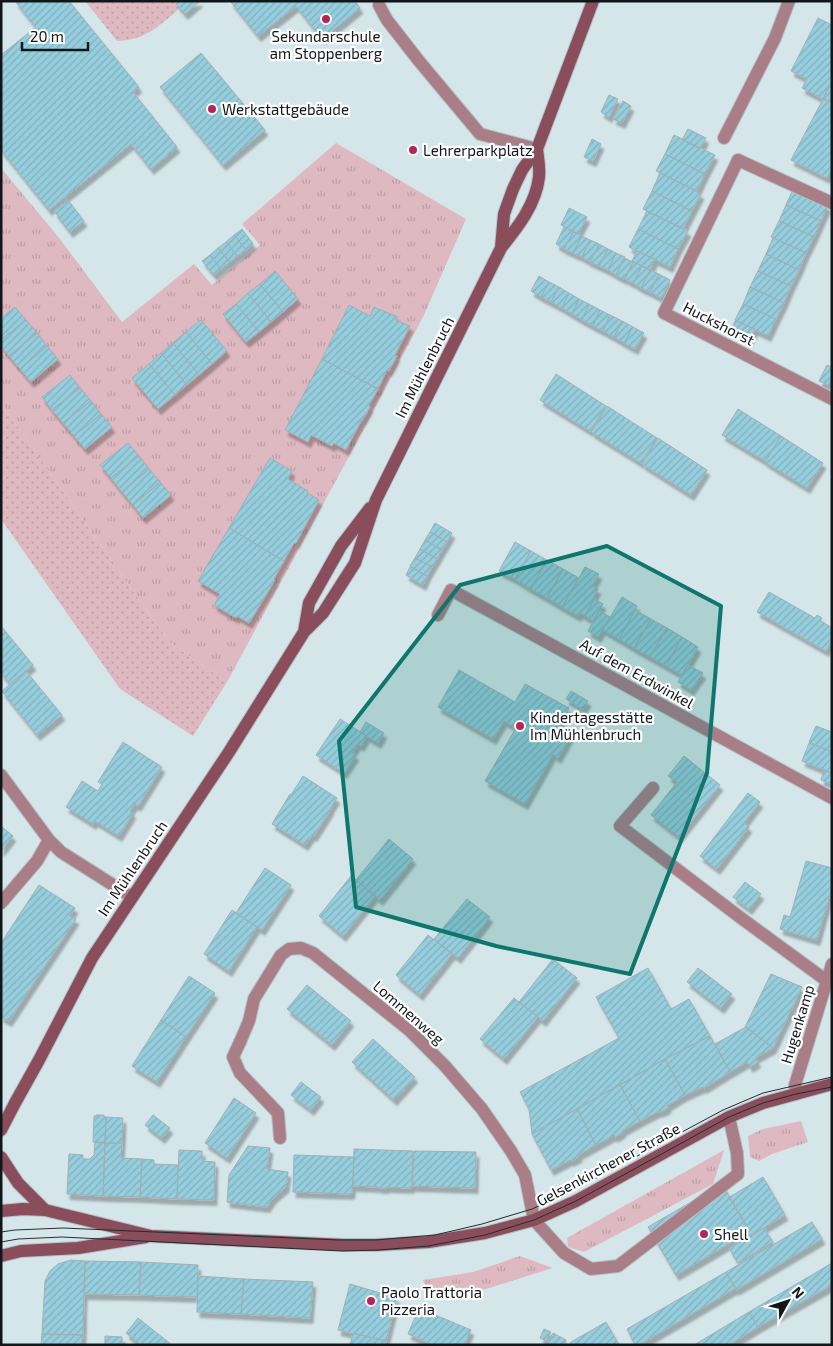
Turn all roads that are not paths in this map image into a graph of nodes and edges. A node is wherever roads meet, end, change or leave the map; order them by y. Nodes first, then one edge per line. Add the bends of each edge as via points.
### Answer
1 (593, 1) edge
2 (788, 1) edge
3 (379, 5) dead end
4 (724, 138) dead end
5 (537, 149) junction
6 (832, 203) edge
7 (501, 248) junction
8 (832, 399) edge
9 (376, 500) junction
10 (438, 615) dead end
11 (304, 632) junction
12 (1, 775) edge
13 (653, 788) dead end
14 (832, 798) edge
15 (48, 840) junction
16 (132, 897) junction
17 (1, 904) edge
18 (832, 964) edge
19 (826, 981) junction
20 (832, 1084) edge
21 (796, 1094) junction
22 (729, 1118) junction
23 (1, 1130) edge
24 (280, 1138) dead end
25 (1, 1157) edge
26 (1, 1210) edge
27 (45, 1210) junction
28 (534, 1220) junction
29 (151, 1236) junction
30 (1, 1256) edge

1 - 5 main road, Im Mühlenbruch
2 - 4 street via 775,38
3 - 5 street via 419,62 480,134
5 - 7 main road, Im Mühlenbruch via 513,189 504,214
5 - 7 main road, Im Mühlenbruch via 539,177 534,199 519,226
6 - 8 street, Huckshorst via 738,160 664,314
7 - 9 main road, Im Mühlenbruch
9 - 11 main road, Im Mühlenbruch via 341,546 309,603
9 - 11 main road, Im Mühlenbruch via 355,563 323,613
10 - 14 street, Auf dem Erdwinkel via 451,590
11 - 16 main road, Im Mühlenbruch
12 - 15 street
13 - 19 street via 620,826
15 - 16 street via 61,852
15 - 17 street via 37,860
16 - 23 main road, Im Mühlenbruch via 92,958
18 - 19 street, Hugenkamp
19 - 21 street, Hugenkamp via 795,1085
20 - 21 main road, Gelsenkirchener Straße
21 - 22 main road, Gelsenkirchener Straße
22 - 28 main road, Gelsenkirchener Straße via 576,1201
22 - 28 street via 738,1174 618,1266 591,1269 564,1253
24 - 28 street, Lommenweg via 278,1113 240,1072 234,1057 254,999 281,955 289,949 301,948 313,953 409,1030 445,1066 482,1110 525,1175
25 - 27 main road via 18,1183
26 - 27 main road, Gelsenkirchener Straße
27 - 29 main road, Gelsenkirchener Straße
28 - 29 main road, Gelsenkirchener Straße via 485,1233 428,1242 376,1245
29 - 30 main road, Gelsenkirchener Straße

